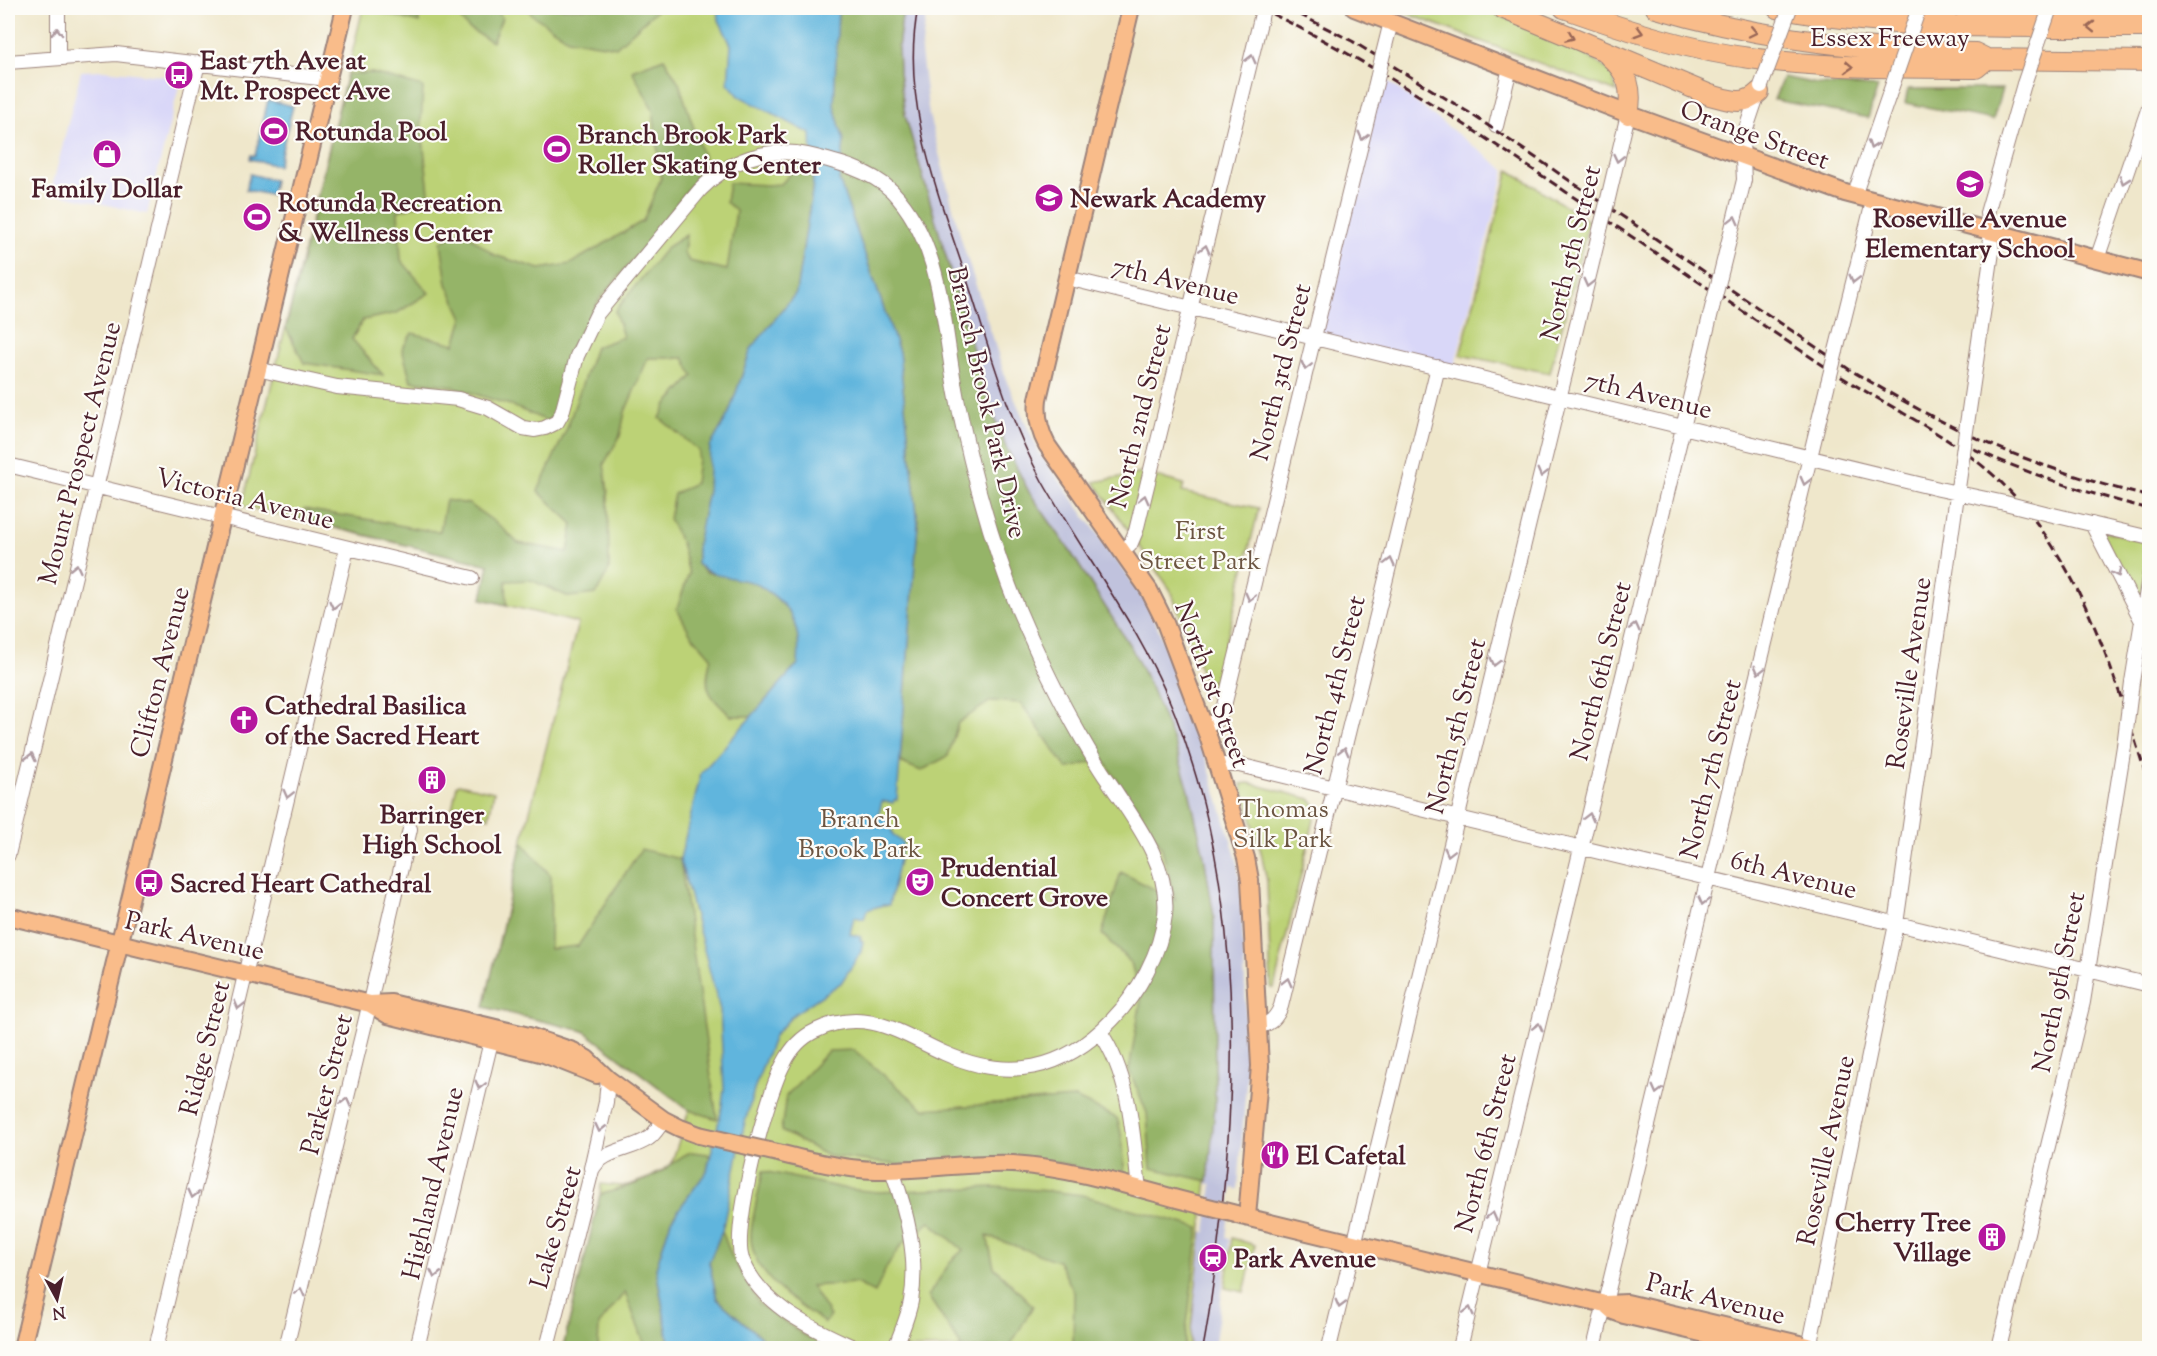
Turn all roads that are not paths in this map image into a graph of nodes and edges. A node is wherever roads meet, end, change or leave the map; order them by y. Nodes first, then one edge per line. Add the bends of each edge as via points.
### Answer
1 (58, 8) edge
2 (345, 8) edge
3 (1131, 8) edge
4 (1354, 8) edge
5 (1502, 8) edge
6 (1563, 8) edge
7 (1656, 8) edge
8 (1776, 8) edge
9 (1790, 8) edge
10 (1919, 8) edge
11 (1964, 8) edge
12 (2050, 8) edge
13 (2150, 12) edge
14 (1262, 13) edge
15 (1391, 22) junction
16 (2150, 27) edge
17 (1599, 49) junction
18 (58, 57) junction
19 (1988, 59) junction
20 (2150, 61) edge
21 (8, 62) edge
22 (198, 63) junction
23 (1510, 68) junction
24 (327, 79) junction
25 (1760, 89) junction
26 (2150, 104) edge
27 (1628, 114) junction
28 (1496, 126) dead end
29 (1742, 157) junction
30 (1854, 196) junction
31 (1873, 202) junction
32 (1990, 231) junction
33 (2097, 259) junction
34 (2150, 273) edge
35 (1067, 278) junction
36 (1190, 308) junction
37 (1313, 338) junction
38 (1438, 368) junction
39 (257, 369) junction
40 (1560, 397) junction
41 (1684, 427) junction
42 (1810, 458) junction
43 (8, 465) edge
44 (96, 487) junction
45 (1958, 492) junction
46 (223, 518) junction
47 (2092, 524) junction
48 (2150, 538) edge
49 (347, 548) junction
50 (1122, 552) junction
51 (2150, 572) edge
52 (472, 578) dead end
53 (2142, 621) junction
54 (1205, 726) junction
55 (1217, 765) junction
56 (1335, 788) junction
57 (1458, 818) junction
58 (410, 830) dead end
59 (1582, 848) junction
60 (8, 855) edge
61 (1708, 878) junction
62 (8, 916) edge
63 (1896, 924) junction
64 (120, 944) junction
65 (2089, 970) junction
66 (246, 974) junction
67 (2150, 985) edge
68 (370, 1004) junction
69 (1258, 1026) junction
70 (1100, 1032) junction
71 (492, 1034) junction
72 (608, 1079) junction
73 (664, 1120) junction
74 (892, 1170) junction
75 (589, 1176) junction
76 (1139, 1190) junction
77 (1242, 1216) junction
78 (1355, 1243) junction
79 (1478, 1273) junction
80 (1605, 1304) junction
81 (22, 1348) edge
82 (156, 1348) edge
83 (286, 1348) edge
84 (417, 1348) edge
85 (547, 1348) edge
86 (855, 1348) edge
87 (895, 1348) edge
88 (1329, 1348) edge
89 (1460, 1348) edge
90 (1594, 1348) edge
91 (1765, 1348) edge
92 (1812, 1348) edge
93 (1999, 1348) edge

18 -> 1 street
2 - 24 main road, Clifton Avenue
3 - 35 main road, North 1st Street
4 - 15 main road, Orange Street
5 -> 17 highway
6 -> 19 highway, Essex Freeway via 1663,39 1755,59 1861,67 1964,68 1976,68
7 -> 19 highway via 1806,41 1884,50 1975,53
16 -> 8 highway via 1911,23
9 - 25 street, North 6th Street, bridge
10 -> 30 street, bridge
11 - 13 highway, Essex Freeway
12 - 32 street, Roseville Avenue, bridge via 1987,213
36 -> 14 street, North 2nd Street
15 - 23 main road, Orange Street
15 -> 37 street, North 3rd Street, bridge
17 - 25 highway via 1720,98 1741,102
17 - 27 highway via 1627,77 1631,89
18 - 21 street
18 - 22 street via 116,54
19 - 20 highway, Essex Freeway
22 - 24 street
22 - 44 street, Mount Prospect Avenue
23 - 27 main road, Orange Street
23 - 28 street
24 - 39 main road, Clifton Avenue
25 - 29 street, North 6th Street via 1743,135
26 -> 33 street
27 - 29 main road, Orange Street
27 -> 40 street, North 5th Street, bridge
29 - 30 main road, Orange Street
41 -> 29 street, North 6th Street, bridge via 1744,180
30 - 31 main road, Orange Street
31 - 32 main road, Orange Street
31 -> 42 street, North 7th Street, bridge
32 - 33 main road, Orange Street
32 - 45 street, Roseville Avenue, bridge via 1992,252
33 - 34 main road, Orange Street
35 - 36 street, 7th Avenue
35 - 50 main road, North 1st Street via 1038,399 1039,426 1052,453
36 - 37 street, 7th Avenue
50 -> 36 street, North 2nd Street via 1136,531
37 - 38 street, 7th Avenue
37 -> 54 street, North 3rd Street via 1224,706 1217,720
38 - 40 street, 7th Avenue
56 -> 38 street, North 4th Street
39 - 46 main road, Clifton Avenue
39 - 70 street, Branch Brook Park Drive via 337,387 458,399 488,408 523,428 545,428 557,422 562,413 577,356 597,314 713,177 741,160 768,153 798,153 876,178 909,213 926,248 940,296 957,400 974,472 1014,597 1072,721 1143,834 1161,874 1165,915 1156,952 1131,995
40 - 41 street, 7th Avenue
40 -> 57 street, North 5th Street
41 - 42 street, 7th Avenue
59 -> 41 street, North 6th Street
42 - 45 street, 7th Avenue
42 -> 61 street, North 7th Street
43 - 44 street, Victoria Avenue
44 - 46 street, Victoria Avenue
60 -> 44 street, Mount Prospect Avenue
45 - 47 street, 7th Avenue, bridge
45 - 63 street, Roseville Avenue
46 - 49 street, Victoria Avenue
46 - 64 main road, Clifton Avenue
47 - 48 street, 7th Avenue
47 -> 53 street
49 - 52 street, Victoria Avenue
49 -> 66 street, Ridge Street
50 - 54 main road, North 1st Street via 1157,604
51 - 53 street, North 9th Street
53 - 65 street, North 9th Street, bridge
54 - 55 main road, North 1st Street
55 - 56 street, 6th Avenue via 1239,765
55 - 69 main road, North 1st Street via 1249,873
56 - 57 street, 6th Avenue
69 -> 56 street, North 4th Street via 1270,1023 1279,1012
57 - 59 street, 6th Avenue
57 -> 78 street, North 5th Street
58 - 68 street, Parker Street
59 - 61 street, 6th Avenue
79 -> 59 street, North 6th Street
61 - 63 street, 6th Avenue
61 -> 80 street, North 7th Street
62 - 64 main road, Park Avenue
63 - 65 street, 6th Avenue
63 - 92 street, Roseville Avenue
64 - 66 main road, Park Avenue
64 - 81 main road, Clifton Avenue
65 - 67 street, 6th Avenue
65 - 93 street, North 9th Street
66 - 68 main road, Park Avenue
66 -> 82 street, Ridge Street
68 - 71 main road, Park Avenue via 392,1003
83 -> 68 street, Parker Street
69 - 77 main road via 1260,1073
70 - 76 street via 1121,1077
70 - 86 street, Branch Brook Park Drive via 1058,1060 1029,1068 962,1060 866,1020 822,1027 795,1046 774,1083 763,1119 742,1211 740,1253 751,1275 776,1304 800,1321
71 - 72 main road, Park Avenue
71 -> 84 street, Highland Avenue
72 - 73 main road, Park Avenue
72 -> 75 street
73 - 74 main road, Park Avenue, bridge via 699,1135 778,1154 841,1167
73 - 75 street, Lake Street via 645,1140 601,1158
74 - 76 main road, Park Avenue via 1013,1164
74 - 87 street via 911,1241 913,1270 910,1308
75 - 85 street, Lake Street
76 - 77 main road, Park Avenue, bridge
77 - 78 main road, Park Avenue
78 - 79 main road, Park Avenue
78 -> 88 street, North 5th Street
79 - 80 main road, Park Avenue
89 -> 79 street, North 6th Street
80 - 90 street, North 7th Street
80 - 91 main road, Park Avenue via 1619,1313
80 - 92 main road, Park Avenue via 1627,1303

